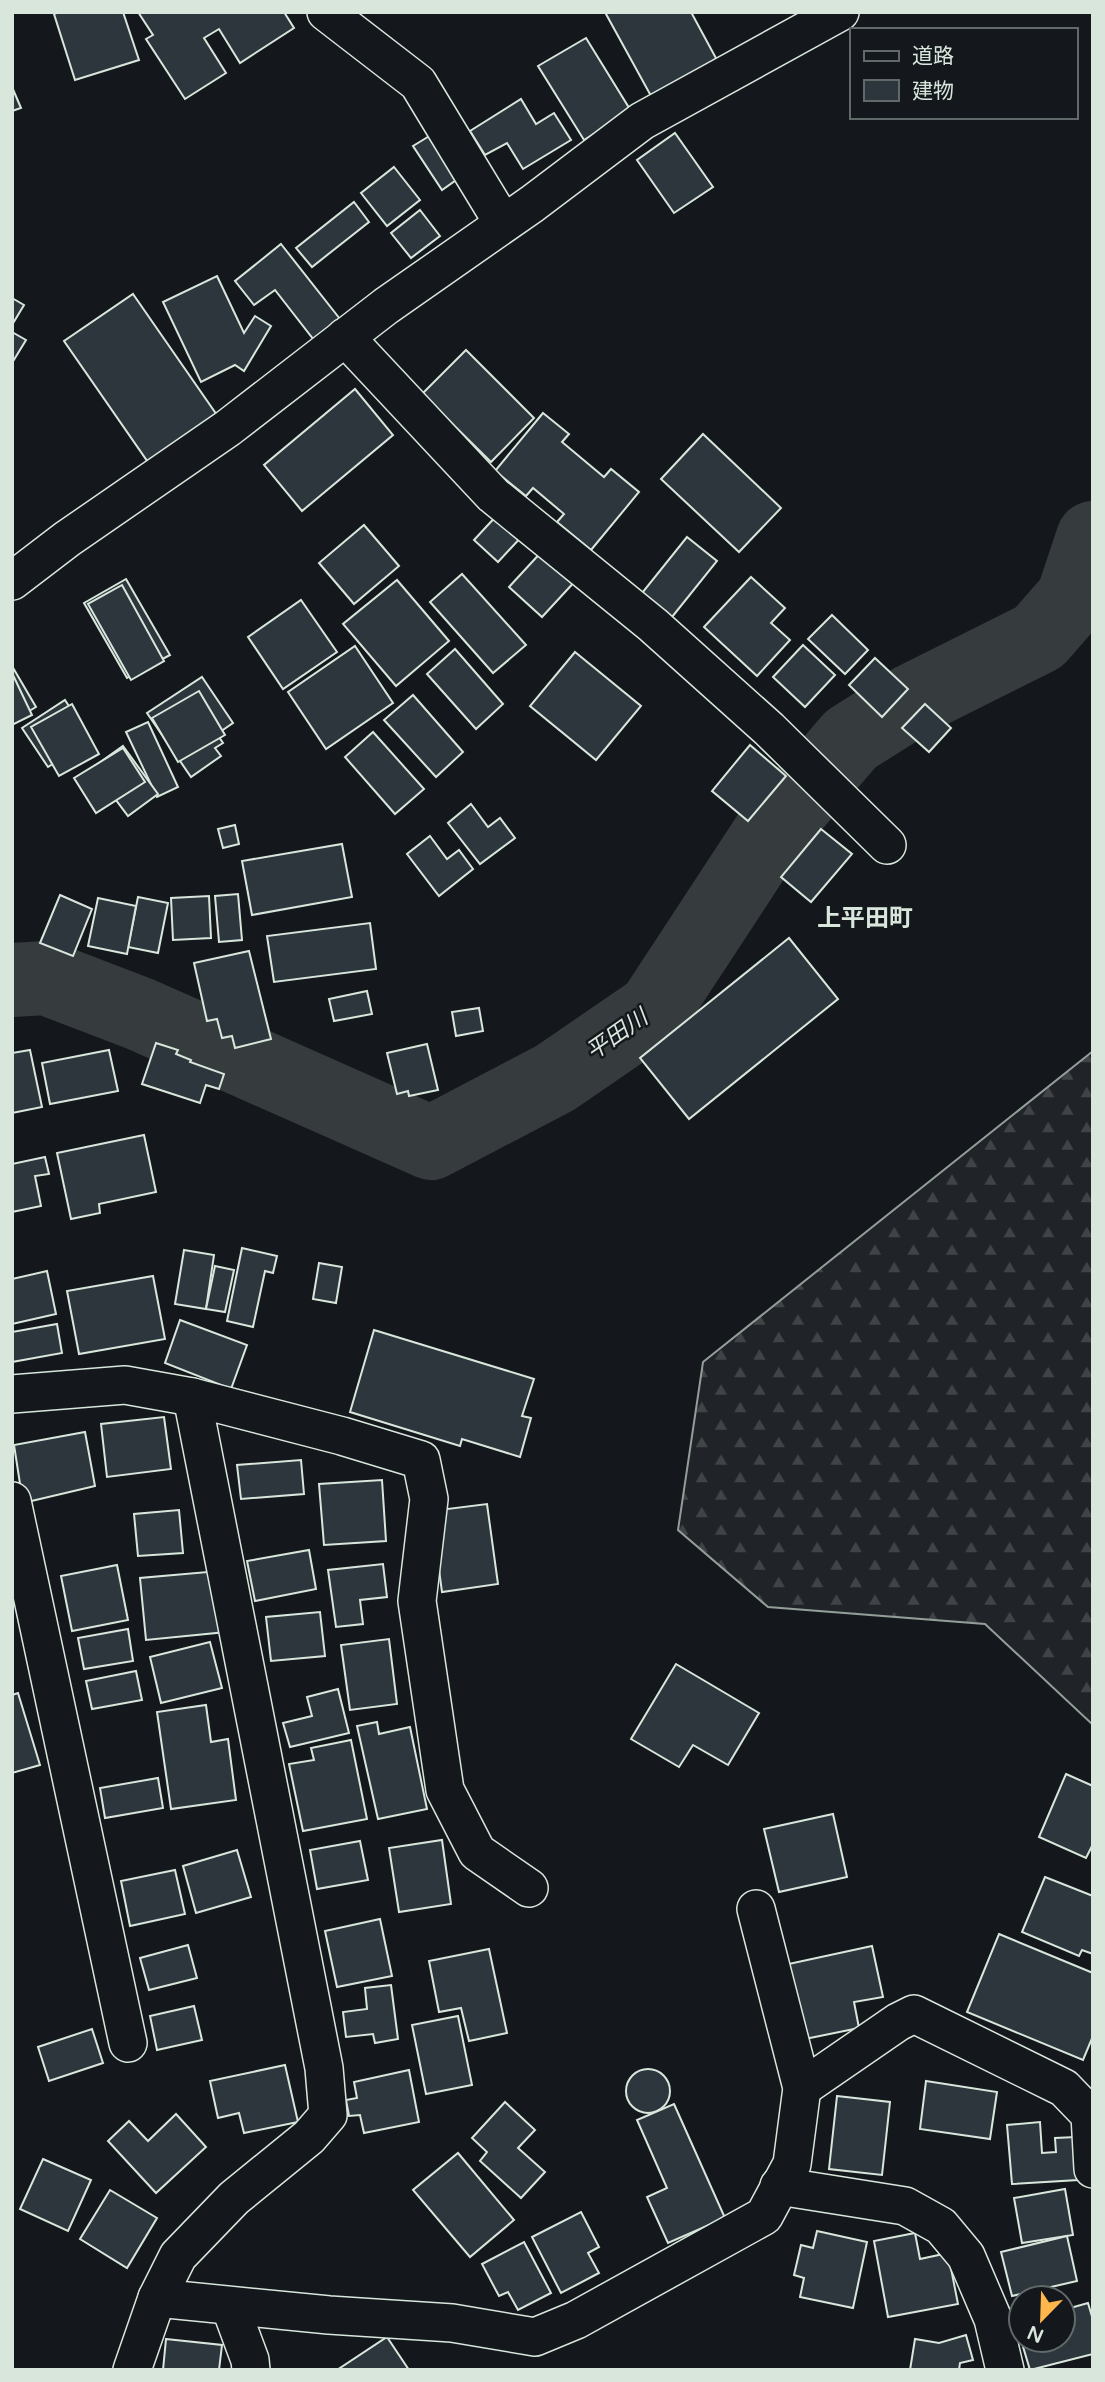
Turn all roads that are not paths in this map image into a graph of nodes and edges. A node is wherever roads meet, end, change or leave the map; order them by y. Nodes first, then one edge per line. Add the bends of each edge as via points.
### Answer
1 (326, 12) edge
2 (840, 12) edge
3 (503, 223) junction
4 (345, 337) junction
5 (12, 581) edge
6 (887, 845) dead end
7 (12, 1394) edge
8 (192, 1397) junction
9 (12, 1501) edge
10 (529, 1888) dead end
11 (756, 1909) dead end
12 (128, 2043) dead end
13 (802, 2088) junction
14 (1088, 2097) edge
15 (1093, 2169) edge
16 (779, 2186) junction
17 (157, 2298) junction
18 (230, 2305) junction
19 (132, 2370) edge
20 (251, 2370) edge
21 (1005, 2370) edge

1 - 3 street via 418,83
2 - 3 street via 642,121
3 - 4 street
4 - 5 street via 228,428
4 - 6 street via 493,495 653,625 769,729
7 - 8 street via 125,1385
8 - 10 street via 421,1461 429,1499 417,1601 445,1790 477,1852
8 - 17 street via 324,2068 328,2115 178,2256
9 - 12 street
11 - 13 street
13 - 14 street via 914,2014
13 - 16 street via 792,2164
14 - 15 street
16 - 18 street via 764,2216 576,2320 535,2337 452,2323
16 - 21 street via 905,2206 941,2226 966,2256 993,2319
17 - 18 street
17 - 19 street
18 - 20 street

